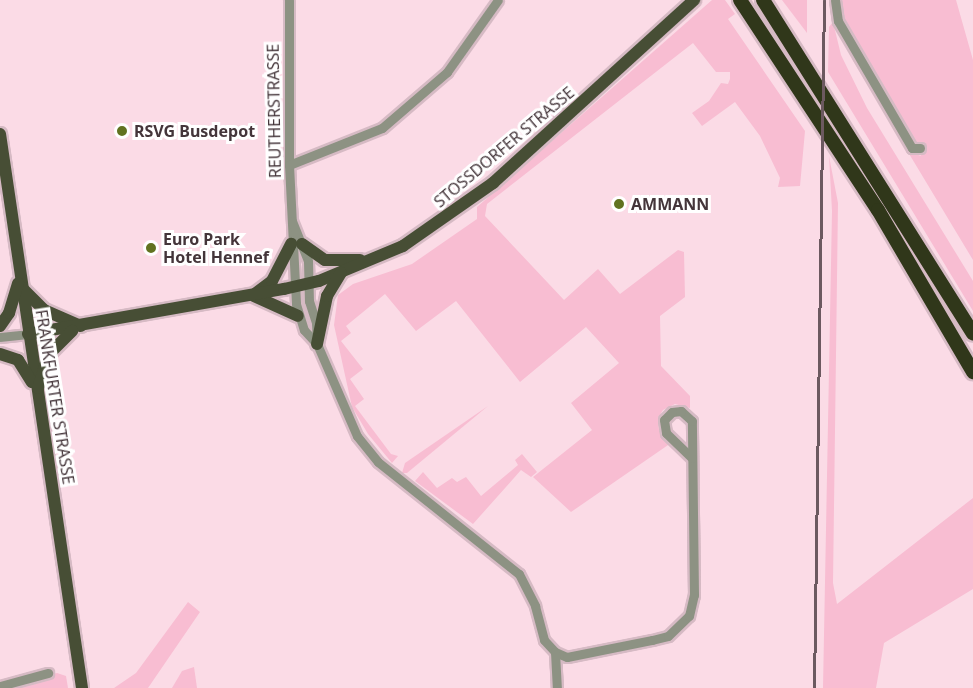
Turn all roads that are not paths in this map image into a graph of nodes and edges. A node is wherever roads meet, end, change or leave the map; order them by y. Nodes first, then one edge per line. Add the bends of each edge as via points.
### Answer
1 (289, 0) edge
2 (498, 0) edge
3 (694, 0) edge
4 (740, 0) edge
5 (763, 0) edge
6 (835, 0) edge
7 (0, 134) edge
8 (920, 148) dead end
9 (289, 165) junction
10 (297, 244) junction
11 (379, 257) junction
12 (341, 273) junction
13 (20, 282) junction
14 (308, 283) junction
15 (294, 286) junction
16 (253, 295) junction
17 (298, 316) junction
18 (0, 326) edge
19 (81, 326) junction
20 (973, 333) edge
21 (28, 334) junction
22 (0, 337) edge
23 (317, 344) junction
24 (0, 354) edge
25 (973, 372) edge
26 (37, 394) junction
27 (692, 458) junction
28 (555, 652) junction
29 (48, 673) dead end
30 (0, 686) edge
31 (82, 688) edge
32 (557, 688) edge

1 - 9 street, REUTHERSTRASSE
2 - 9 street via 447,72 382,128
3 - 11 main road, STOSSDORFER STRASSE via 493,183 440,224
4 - 25 highway via 878,210
5 - 20 highway via 800,52
6 - 8 street via 838,21 912,148
7 - 13 main road, FRANKFURTER STRASSE
9 - 10 street, REUTHERSTRASSE
10 - 11 main road via 312,254 339,262
10 - 14 street, REUTHERSTRASSE via 308,261
10 - 15 street, REUTHERSTRASSE
10 - 16 main road via 272,281
11 - 12 main road, STOSSDORFER STRASSE
12 - 14 main road, STOSSDORFER STRASSE
12 - 23 main road via 327,296
13 - 18 main road
13 - 19 main road via 44,310
13 - 21 main road, FRANKFURTER STRASSE
14 - 15 main road, STOSSDORFER STRASSE
14 - 23 street, REUTHERSTRASSE
15 - 16 main road, STOSSDORFER STRASSE
15 - 17 street, REUTHERSTRASSE
16 - 17 main road
16 - 19 main road, STOSSDORFER STRASSE
17 - 23 street
19 - 21 main road, STOSSDORFER STRASSE
19 - 26 main road via 63,336 49,354
21 - 22 street
21 - 26 main road, FRANKFURTER STRASSE
23 - 28 street via 357,436 378,462 519,574 535,606 544,640
24 - 26 main road via 18,360
26 - 31 main road, FRANKFURTER STRASSE
27 - 27 street via 692,421 681,411 672,412 664,420 666,433
27 - 28 street via 694,595 689,616 668,636 567,657
28 - 32 street
29 - 30 street

